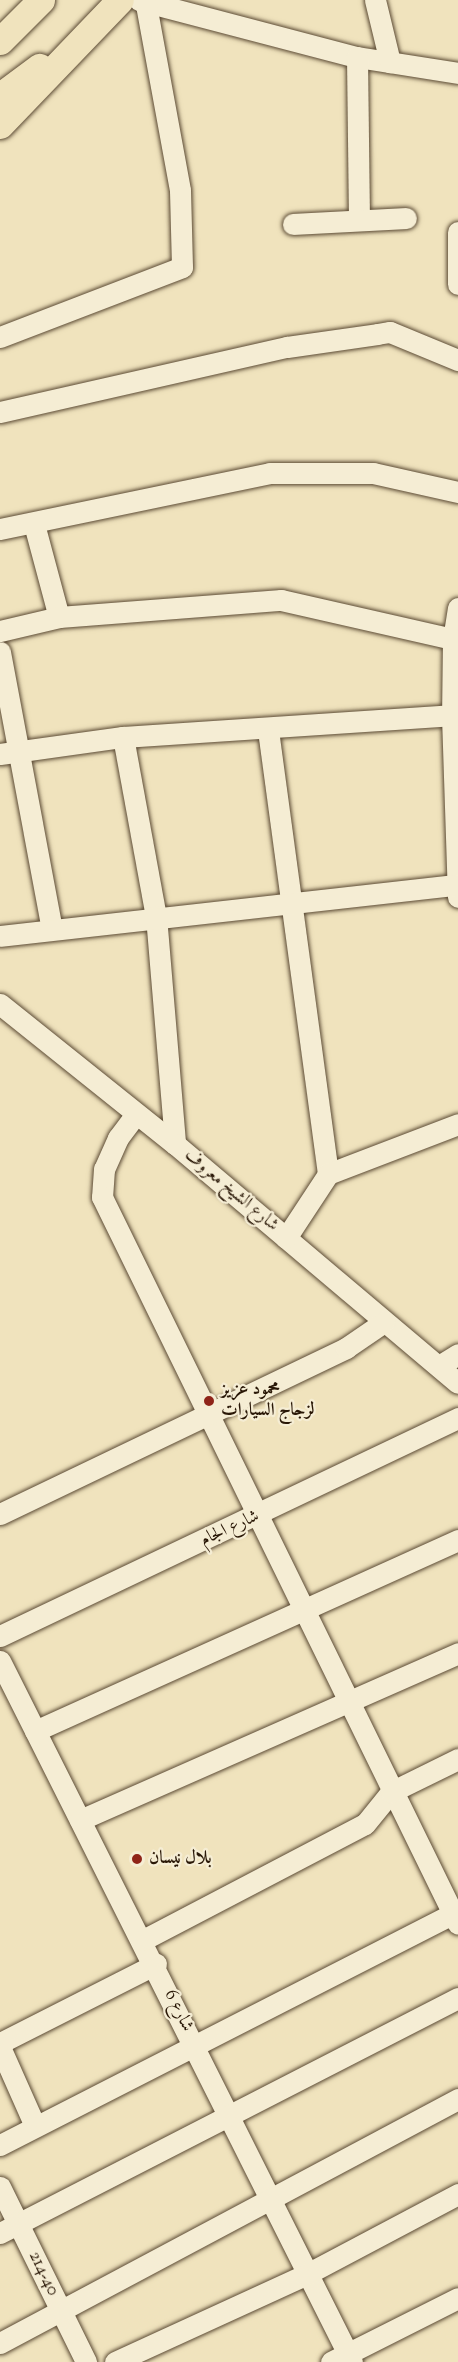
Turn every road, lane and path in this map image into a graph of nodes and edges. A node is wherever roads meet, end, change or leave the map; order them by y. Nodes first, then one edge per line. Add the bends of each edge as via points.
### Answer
1 (32, 0) edge
2 (41, 0) edge
3 (375, 0) edge
4 (128, 4) edge
5 (0, 23) edge
6 (0, 41) edge
7 (357, 57) junction
8 (390, 62) junction
9 (458, 73) edge
10 (0, 96) edge
11 (0, 125) edge
12 (359, 218) junction
13 (406, 218) dead end
14 (293, 224) dead end
15 (458, 232) edge
16 (458, 284) edge
17 (0, 337) edge
18 (458, 360) edge
19 (0, 412) edge
20 (458, 492) edge
21 (34, 525) junction
22 (0, 529) edge
23 (458, 608) edge
24 (59, 617) junction
25 (0, 631) edge
26 (453, 639) junction
27 (0, 652) edge
28 (455, 716) edge
29 (268, 730) junction
30 (123, 737) junction
31 (10, 753) edge
32 (457, 891) edge
33 (294, 900) junction
34 (156, 916) junction
35 (52, 929) junction
36 (0, 936) edge
37 (0, 1004) edge
38 (136, 1113) junction
39 (458, 1124) edge
40 (175, 1144) junction
41 (328, 1174) junction
42 (286, 1238) junction
43 (384, 1322) junction
44 (458, 1354) edge
45 (439, 1366) junction
46 (458, 1383) edge
47 (207, 1416) junction
48 (458, 1418) edge
49 (0, 1515) edge
50 (256, 1517) junction
51 (458, 1540) edge
52 (302, 1612) junction
53 (0, 1636) edge
54 (458, 1653) edge
55 (0, 1661) edge
56 (347, 1703) junction
57 (35, 1731) junction
58 (458, 1759) edge
59 (391, 1792) junction
60 (80, 1820) junction
61 (456, 1917) edge
62 (143, 1940) junction
63 (156, 1964) junction
64 (458, 1998) edge
65 (194, 2043) junction
66 (0, 2045) edge
67 (458, 2099) edge
68 (228, 2115) junction
69 (35, 2126) junction
70 (0, 2145) edge
71 (0, 2187) edge
72 (458, 2194) edge
73 (270, 2196) junction
74 (9, 2228) edge
75 (308, 2274) junction
76 (458, 2298) edge
77 (60, 2309) junction
78 (0, 2343) edge
79 (344, 2359) edge
80 (86, 2362) edge
81 (115, 2362) edge

1 - 5 main road
2 - 6 main road
3 - 8 street
4 - 7 street
4 - 10 main road
4 - 11 main road
4 - 17 street via 180,190 182,267
7 - 8 street
7 - 12 street
8 - 9 street
12 - 13 street
12 - 14 street
15 - 16 street
18 - 19 street via 390,332 287,347
20 - 21 street via 373,473 270,473
21 - 22 street
21 - 24 street
23 - 26 street
24 - 25 street
24 - 26 street via 281,600
26 - 28 street
27 - 31 street
28 - 29 street
28 - 32 street
29 - 30 street
29 - 33 street
30 - 31 street
30 - 34 street
31 - 35 street
32 - 33 street
33 - 34 street
33 - 41 street
34 - 35 street
34 - 40 street
35 - 36 street
37 - 38 street, شارع الشيخ معروف
38 - 40 street, شارع الشيخ معروف
38 - 47 street via 118,1138 104,1169 102,1197
39 - 41 street
40 - 42 street, شارع الشيخ معروف
41 - 42 street
42 - 43 street, شارع الشيخ معروف
43 - 45 street, شارع الشيخ معروف
43 - 47 street via 346,1348
44 - 45 street
45 - 46 street, شارع الشيخ معروف
47 - 49 street
47 - 50 street
48 - 50 street, شارع الجام
50 - 52 street
50 - 53 street, شارع الجام
51 - 52 street
52 - 56 street
52 - 57 street
54 - 56 street
55 - 57 street, شارع 6
56 - 59 street
56 - 60 street
57 - 60 street, شارع 6
58 - 59 street
59 - 61 street
59 - 62 street via 364,1824
60 - 62 street, شارع 6
61 - 65 street
62 - 63 street, شارع 6
63 - 65 street, شارع 6
63 - 66 street
64 - 68 street
65 - 68 street, شارع 6
65 - 69 street
66 - 69 street
67 - 73 street
68 - 73 street, شارع 6
68 - 74 street
69 - 70 street
71 - 74 street, 214-40
72 - 75 street
73 - 75 street, شارع 6
73 - 77 street
74 - 77 street, 214-40
75 - 79 street, شارع 6
75 - 81 street
76 - 79 street
77 - 78 street
77 - 80 street, 214-40

